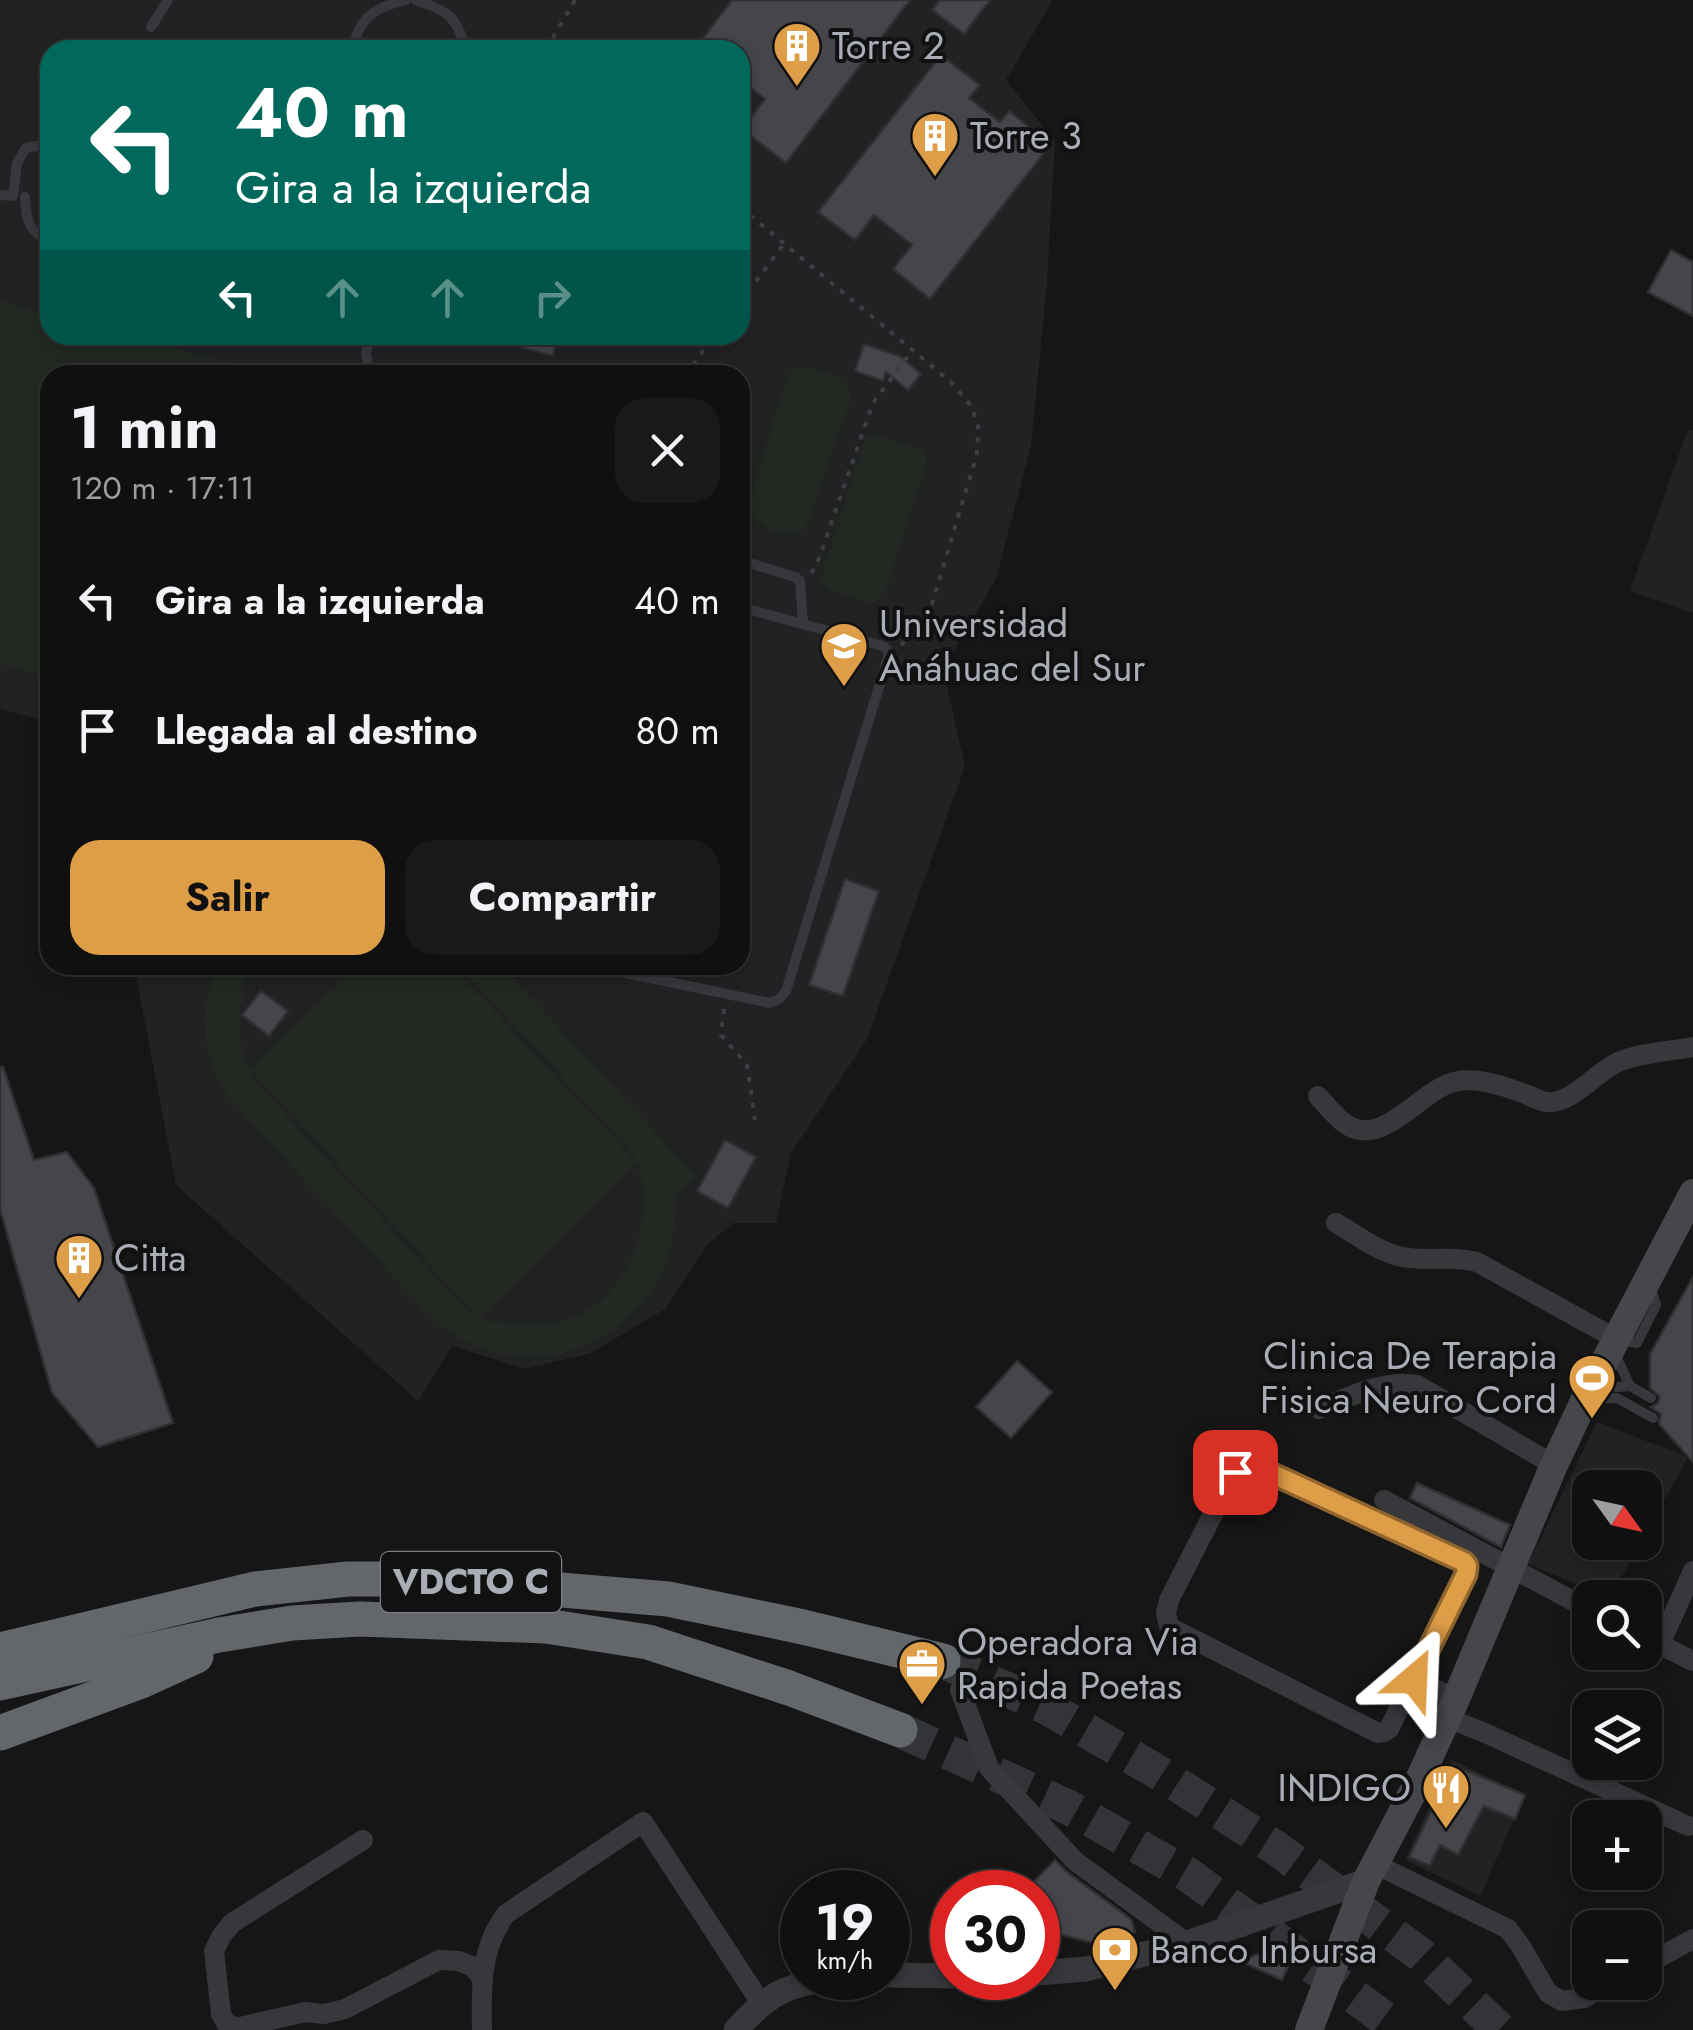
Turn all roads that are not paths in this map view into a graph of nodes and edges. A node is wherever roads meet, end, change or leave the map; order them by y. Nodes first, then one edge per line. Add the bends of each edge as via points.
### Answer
1 (168, 0) edge
2 (406, 0) edge
3 (416, 0) edge
4 (151, 27) dead end
5 (355, 40) edge
6 (463, 40) edge
7 (40, 147) edge
8 (0, 195) edge
9 (19, 197) junction
10 (40, 237) edge
11 (750, 563) edge
12 (750, 609) edge
13 (803, 622) junction
14 (636, 975) edge
15 (1693, 1046) edge
16 (1318, 1096) dead end
17 (1693, 1194) edge
18 (1336, 1223) dead end
19 (1616, 1345) junction
20 (1630, 1386) junction
21 (1590, 1390) junction
22 (1650, 1398) dead end
23 (1320, 1410) dead end
24 (1652, 1418) dead end
25 (1554, 1465) junction
26 (1384, 1500) dead end
27 (1512, 1570) junction
28 (1693, 1570) edge
29 (1572, 1601) edge
30 (1662, 1624) edge
31 (220, 1636) junction
32 (1662, 1646) edge
33 (0, 1650) edge
34 (1693, 1661) edge
35 (951, 1676) joint
36 (1414, 1679) junction
37 (0, 1683) edge
38 (1451, 1709) junction
39 (900, 1730) tunnel mouth
40 (0, 1733) edge
41 (1688, 1826) dead end
42 (363, 1840) dead end
43 (1371, 1872) junction
44 (1693, 1940) edge
45 (1187, 1944) junction
46 (1662, 1956) edge
47 (1060, 1971) edge
48 (481, 1976) junction
49 (780, 1993) edge
50 (1572, 2000) edge
51 (761, 2002) junction
52 (482, 2030) edge
53 (736, 2030) edge
54 (1309, 2030) edge

1 - 4 lane
2 - 5 lane via 382,6
3 - 6 lane via 442,8
7 - 9 lane via 26,148 17,163
8 - 9 lane
9 - 10 lane via 26,223
11 - 13 lane via 800,582
12 - 13 lane
13 - 14 lane via 883,646 888,654 786,991 770,1004
15 - 16 street via 1620,1061 1548,1103 1486,1082 1445,1084 1397,1121 1369,1131 1347,1126
17 - 19 main road
18 - 19 street via 1404,1258 1476,1262
19 - 20 lane
19 - 21 main road
20 - 21 lane
20 - 22 lane
21 - 24 lane
21 - 25 main road
23 - 25 street via 1374,1386 1416,1385
25 - 27 main road
26 - 27 street
27 - 29 street
27 - 38 main road
28 - 30 street
31 - 37 highway, VDCTO C
31 - 39 highway, VDCTO C via 360,1620 546,1626 648,1642
31 - 40 highway via 196,1656
32 - 34 street
33 - 35 highway, VDCTO C via 256,1589 432,1579 668,1599 802,1627
35 - 45 street via 990,1768 1074,1861
36 - 36 street via 1466,1574 1464,1562 1251,1464 1235,1472 1169,1600 1169,1627 1378,1732 1389,1728
36 - 38 street
38 - 41 street
38 - 43 main road
42 - 48 street via 232,1922 222,1935 214,1951 226,2023 236,2028 345,2008 439,1960 460,1961
43 - 45 street
43 - 50 street via 1508,1929 1548,1993
43 - 54 main road
44 - 46 street
45 - 47 street
48 - 51 street via 494,1930 506,1914 643,1822
48 - 52 street
49 - 51 street
51 - 53 street

